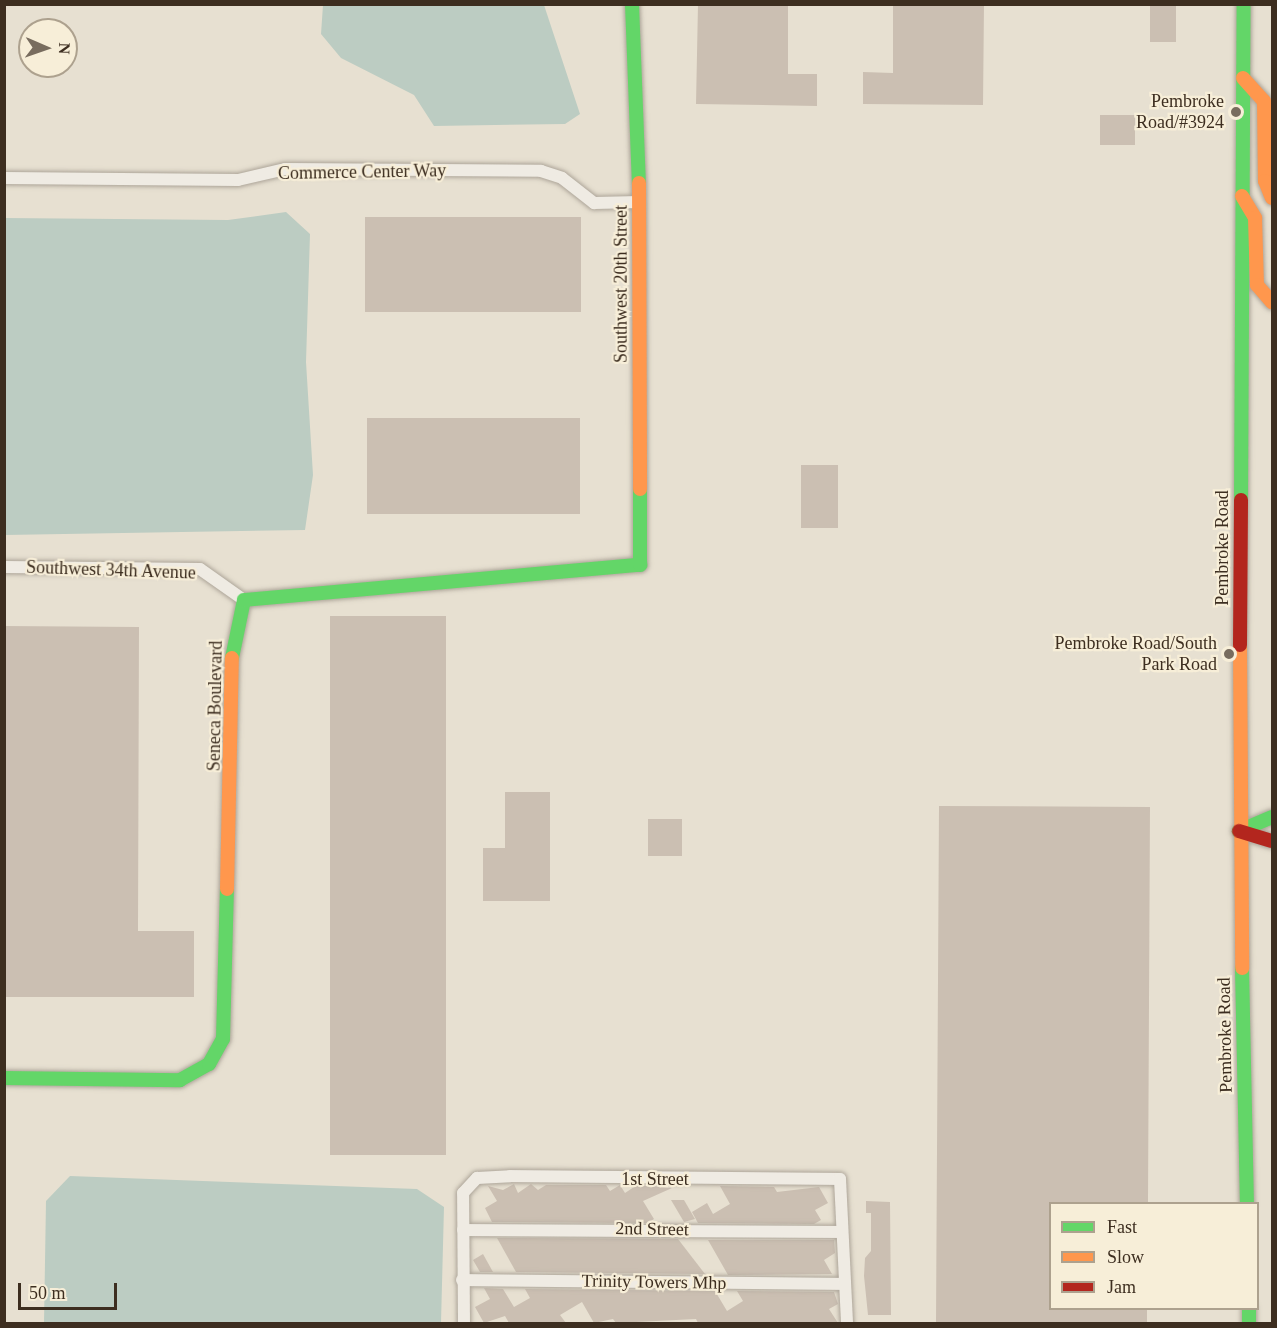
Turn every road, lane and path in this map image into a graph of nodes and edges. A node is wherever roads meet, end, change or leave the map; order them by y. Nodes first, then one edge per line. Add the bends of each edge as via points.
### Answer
1 (632, 4) edge
2 (1244, 4) edge
3 (1243, 78) junction
4 (4, 178) edge
5 (1241, 195) junction
6 (1272, 198) edge
7 (639, 202) junction
8 (1272, 302) edge
9 (4, 567) edge
10 (244, 600) junction
11 (1272, 817) edge
12 (1239, 831) junction
13 (1272, 841) edge
14 (4, 1078) edge
15 (1247, 1202) edge
16 (463, 1230) junction
17 (842, 1232) junction
18 (462, 1280) junction
19 (845, 1284) junction
20 (464, 1323) edge
21 (847, 1323) edge

1 - 7 street, Southwest 20th Street
2 - 3 street, Pembroke Road
3 - 5 street, Pembroke Road
3 - 6 street via 1264,101 1265,181
4 - 7 street, Commerce Center Way via 238,180 285,169 541,171 562,178 594,202
5 - 8 street via 1255,218 1257,285
5 - 12 street, Pembroke Road
7 - 10 street, Southwest 20th Street via 640,565
9 - 10 street, Southwest 34th Avenue via 200,569
10 - 14 street, Seneca Boulevard via 233,634 223,1039 209,1064 180,1080
11 - 12 street
12 - 13 street
12 - 15 street, Pembroke Road
16 - 17 street, 2nd Street
16 - 17 street, 1st Street via 467,1186 477,1178 510,1176 840,1179
16 - 18 street, 1st Street
17 - 19 street, 1st Street
18 - 19 street, Trinity Towers Mhp
18 - 20 street, 1st Street
19 - 21 street, 1st Street

